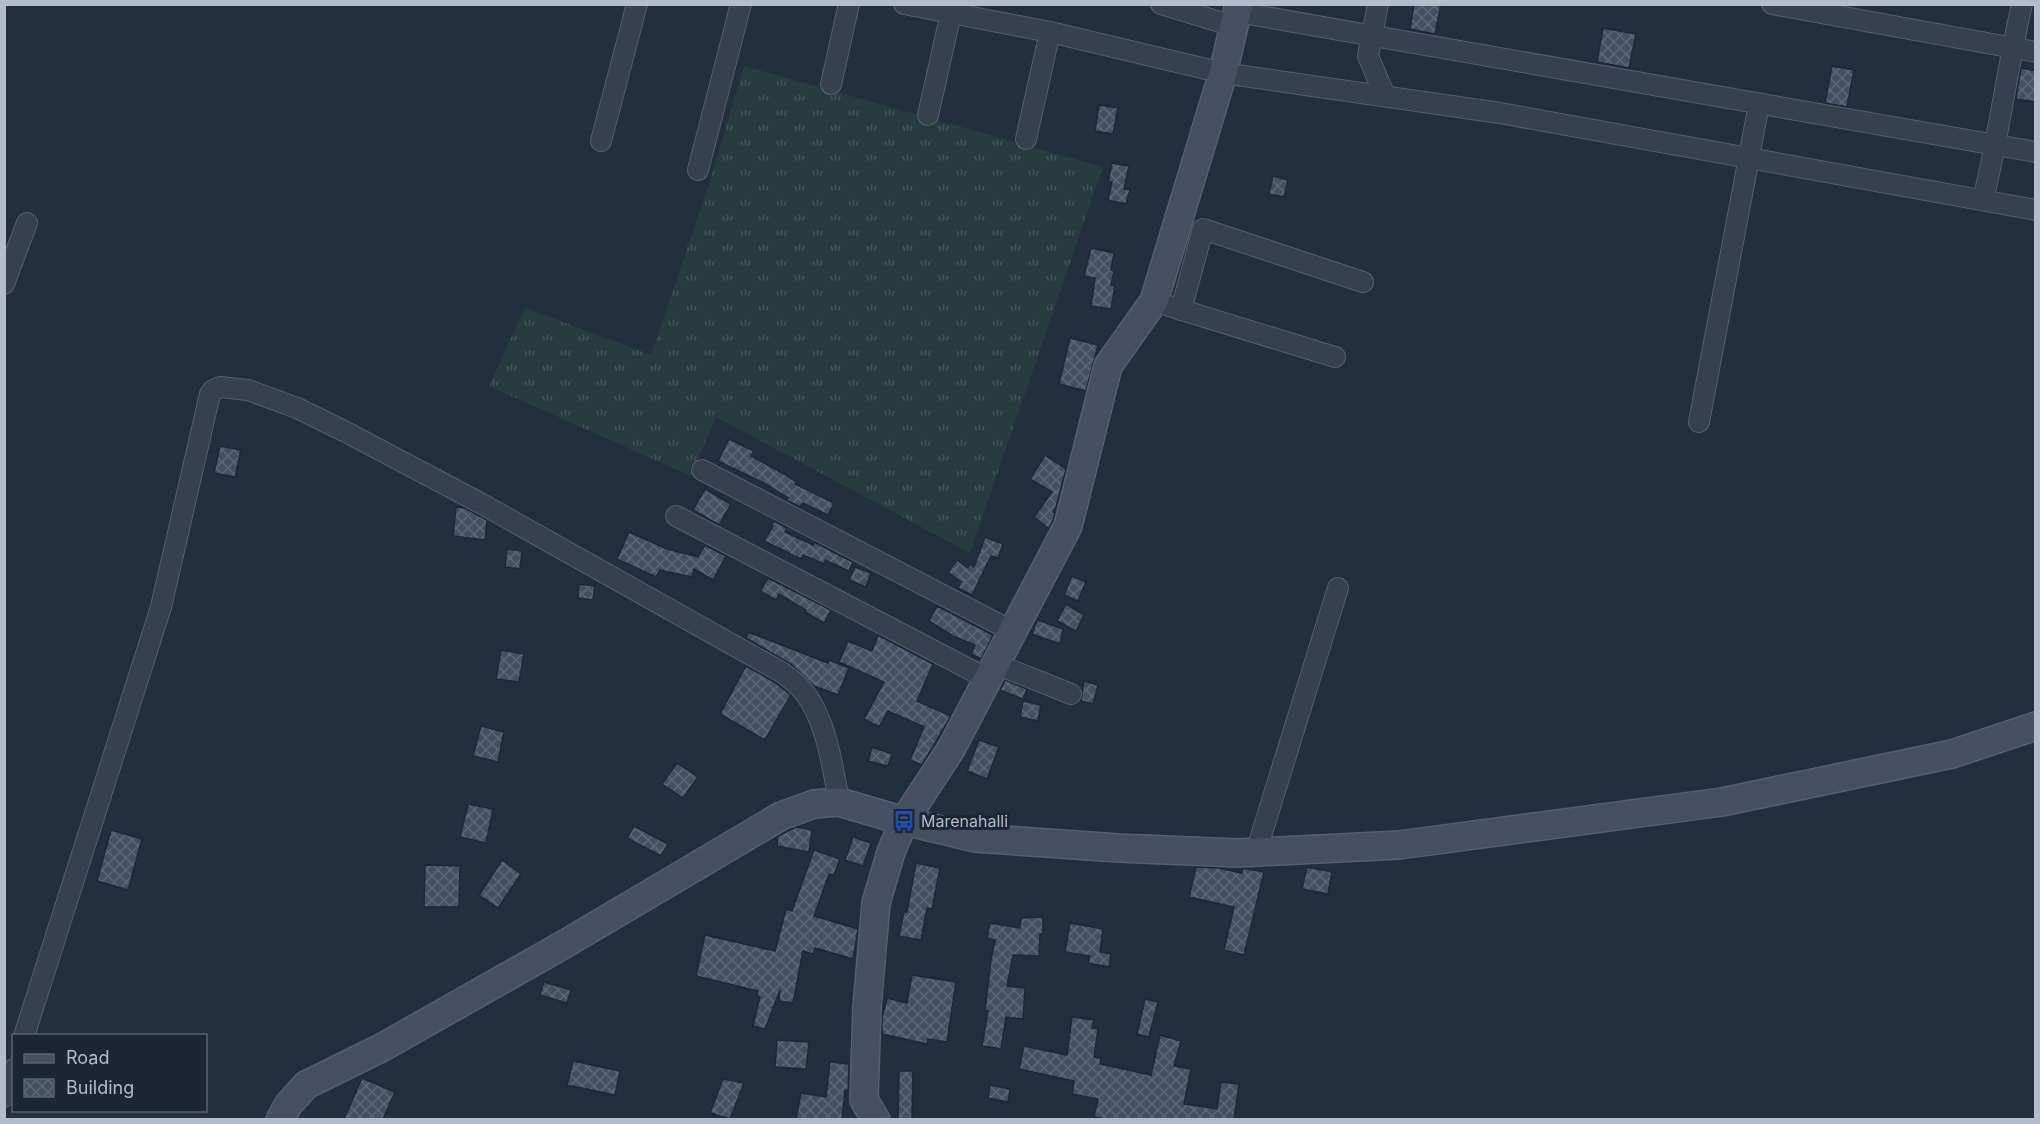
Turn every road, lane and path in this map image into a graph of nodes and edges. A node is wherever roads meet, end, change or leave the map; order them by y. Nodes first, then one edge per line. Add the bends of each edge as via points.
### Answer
1 (637, 4) edge
2 (741, 4) edge
3 (849, 4) edge
4 (904, 4) edge
5 (1161, 4) edge
6 (1377, 4) edge
7 (1772, 4) edge
8 (2022, 4) edge
9 (951, 13) junction
10 (1236, 14) edge
11 (1050, 32) junction
12 (1371, 36) junction
13 (2012, 48) junction
14 (2036, 52) edge
15 (1223, 73) junction
16 (831, 84) dead end
17 (1384, 96) junction
18 (1759, 104) junction
19 (928, 115) dead end
20 (1026, 139) dead end
21 (601, 141) dead end
22 (1996, 145) junction
23 (2036, 152) edge
24 (1749, 158) junction
25 (699, 170) dead end
26 (1983, 200) junction
27 (2036, 210) edge
28 (27, 223) dead end
29 (1363, 282) dead end
30 (4, 284) edge
31 (1154, 301) junction
32 (1182, 310) junction
33 (1335, 357) dead end
34 (1699, 422) dead end
35 (702, 470) dead end
36 (676, 516) dead end
37 (1338, 588) dead end
38 (1012, 631) junction
39 (992, 671) junction
40 (1071, 694) dead end
41 (2036, 726) edge
42 (839, 802) junction
43 (904, 821) junction
44 (1256, 852) junction
45 (24, 1034) edge
46 (12, 1075) edge
47 (4, 1097) edge
48 (280, 1119) edge
49 (876, 1119) edge

1 - 21 street
2 - 25 street
3 - 16 street
4 - 9 street
5 - 10 street
6 - 12 street
7 - 13 street
8 - 13 street
9 - 11 street
9 - 19 street
10 - 12 street
10 - 15 main road
11 - 15 street
11 - 20 street
12 - 17 street via 1368,56
12 - 18 street
13 - 14 street
13 - 22 street
15 - 17 street
15 - 31 main road
17 - 24 street
18 - 22 street
18 - 24 street
22 - 23 street
22 - 26 street
24 - 26 street
24 - 34 street
26 - 27 street
28 - 30 street
29 - 32 street via 1203,229
31 - 32 street
31 - 38 main road via 1108,366 1068,526
32 - 33 street
35 - 38 street
36 - 39 street
37 - 44 street
38 - 39 main road
39 - 40 street
39 - 43 main road via 951,748
41 - 44 main road via 1952,754 1722,801 1399,845
42 - 43 main road
42 - 45 street via 824,732 814,706 803,689 783,673 346,432 248,390 216,388 210,394 161,607
42 - 48 main road via 814,804 782,816 383,1047 306,1085
43 - 44 main road via 975,838
43 - 49 main road via 876,903 864,1100
46 - 47 street

